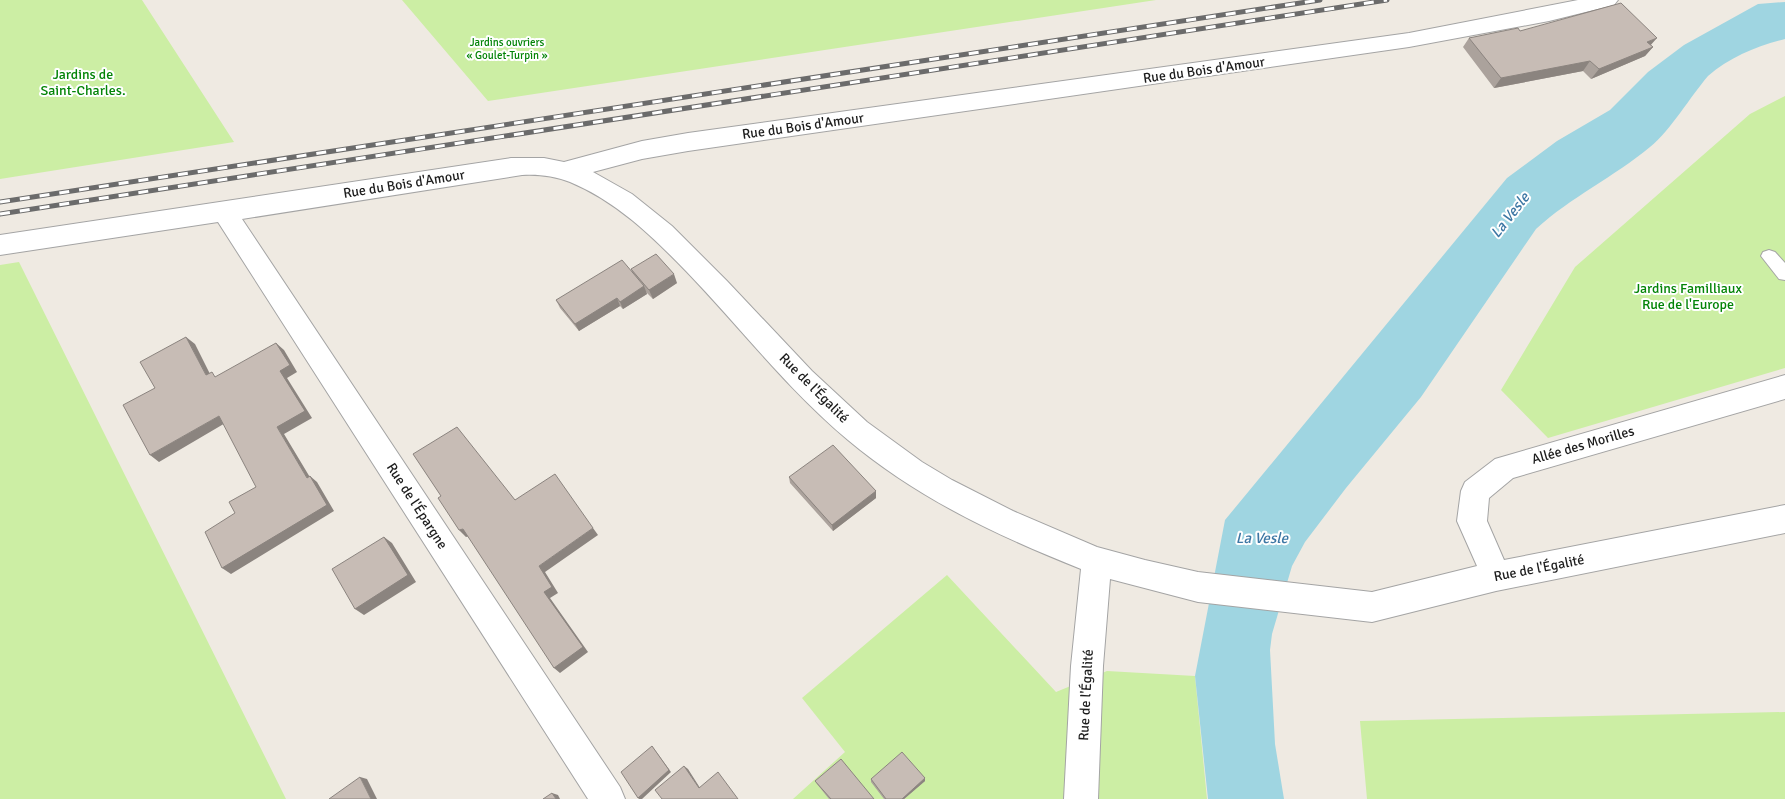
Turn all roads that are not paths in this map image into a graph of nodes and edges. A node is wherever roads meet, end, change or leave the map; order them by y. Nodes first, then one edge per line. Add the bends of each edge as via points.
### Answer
1 (1607, 0) edge
2 (565, 171) junction
3 (225, 213) junction
4 (0, 245) edge
5 (1769, 256) dead end
6 (1785, 274) edge
7 (1785, 387) edge
8 (1785, 519) edge
9 (1097, 561) junction
10 (1496, 576) junction
11 (608, 799) edge
12 (1081, 799) edge

1 - 2 street, Rue du Bois d'Amour via 1409,40 688,142 642,150
2 - 3 street, Rue du Bois d'Amour via 530,166 500,169
2 - 9 street, Rue de l'Égalité via 610,192 666,236 816,392 871,442 965,503
3 - 4 street, Rue du Bois d'Amour
3 - 11 street, Rue de l'Épargne
5 - 6 lane
7 - 10 street, Allée des Morilles via 1505,468 1475,491 1472,521
8 - 10 street, Rue de l'Égalité
9 - 10 street, Rue de l'Égalité via 1198,587 1372,607
9 - 12 street, Rue de l'Égalité via 1087,666

